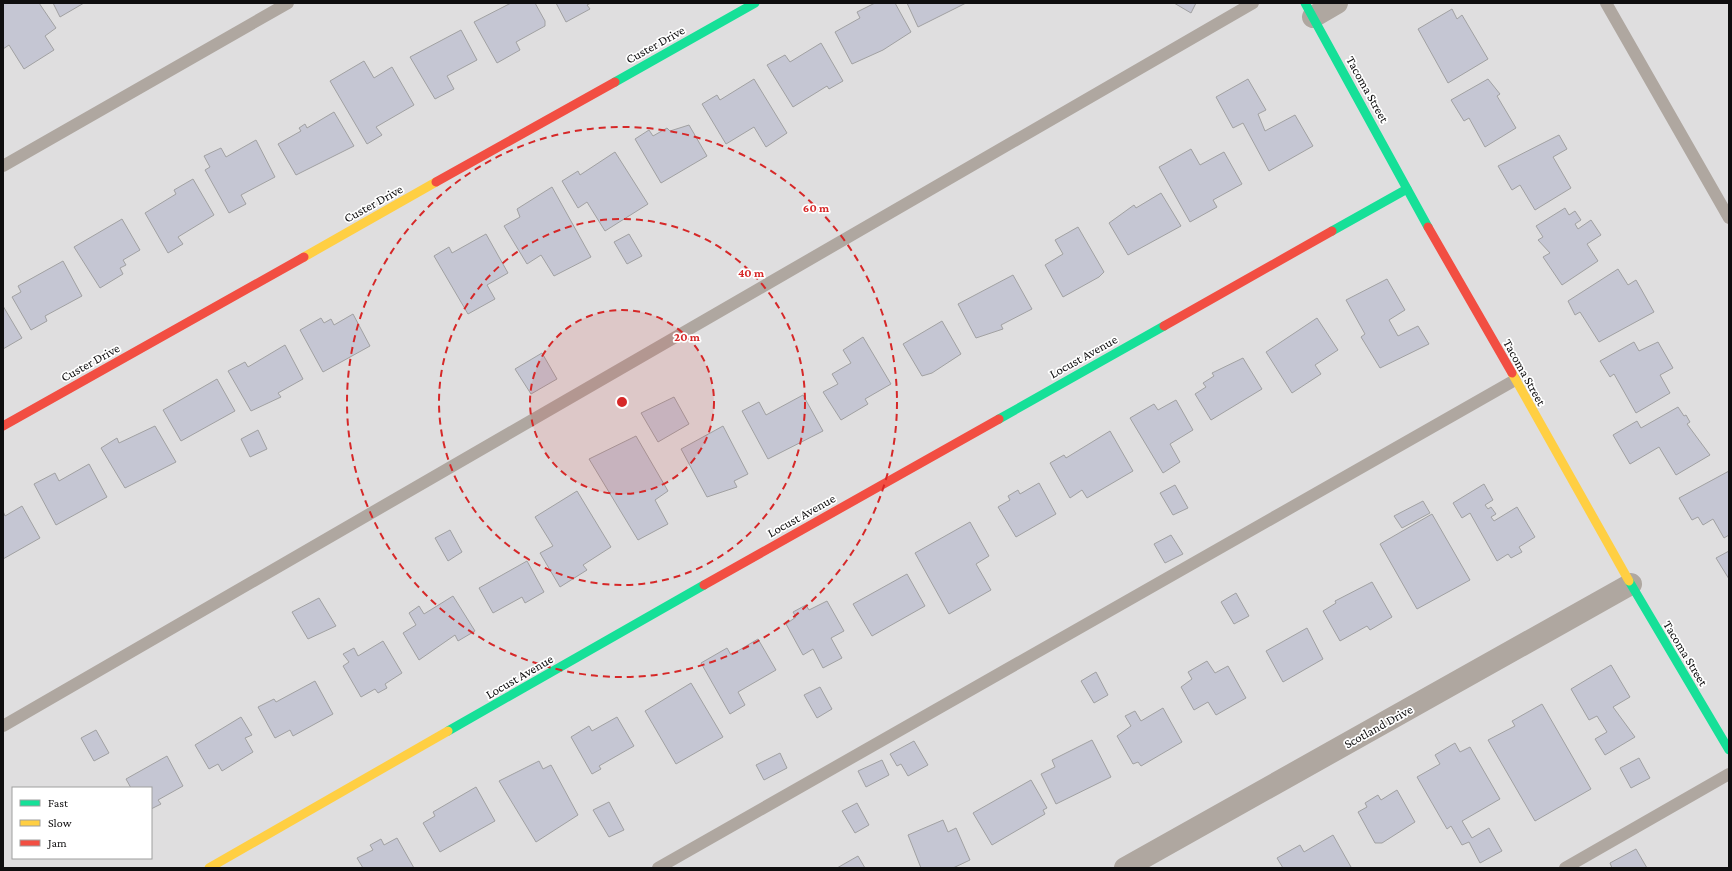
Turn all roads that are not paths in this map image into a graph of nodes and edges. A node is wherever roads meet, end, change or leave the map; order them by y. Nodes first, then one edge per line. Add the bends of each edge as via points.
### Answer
1 (288, 3) edge
2 (755, 3) edge
3 (1253, 3) edge
4 (1337, 3) edge
5 (1606, 3) edge
6 (1309, 10) edge
7 (3, 166) edge
8 (1407, 189) junction
9 (1729, 218) edge
10 (1515, 380) junction
11 (3, 426) edge
12 (1631, 584) junction
13 (3, 726) edge
14 (1729, 750) edge
15 (1729, 774) edge
16 (209, 868) edge
17 (658, 868) edge
18 (1125, 868) edge
19 (1565, 868) edge

1 - 7 lane
2 - 11 street, Custer Drive
3 - 13 lane
4 - 6 street
5 - 9 lane
6 - 8 street, Tacoma Street
8 - 10 street, Tacoma Street
8 - 16 street, Locust Avenue
10 - 12 street, Tacoma Street
10 - 17 lane
12 - 14 street, Tacoma Street
12 - 18 street, Scotland Drive
15 - 19 lane

